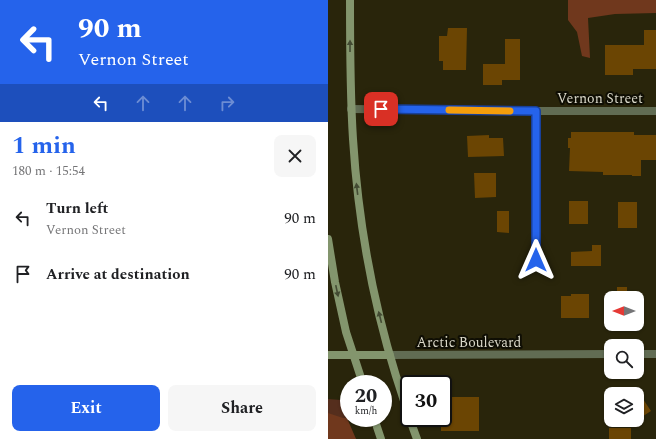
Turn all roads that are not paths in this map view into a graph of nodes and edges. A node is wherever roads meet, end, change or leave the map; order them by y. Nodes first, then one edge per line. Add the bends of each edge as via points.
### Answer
1 (350, 0) edge
2 (351, 109) junction
3 (536, 111) junction
4 (656, 111) edge
5 (328, 238) edge
6 (536, 260) dead end
7 (604, 354) edge
8 (644, 354) edge
9 (656, 354) edge
10 (328, 355) edge
11 (354, 355) junction
12 (390, 355) junction
13 (360, 375) edge
14 (377, 427) edge
15 (382, 439) edge
16 (417, 439) edge

2 -> 1 main road
2 - 3 street, Vernon Street
12 -> 2 main road via 364,242 355,171
3 - 4 street, Vernon Street
3 - 6 street
5 -> 11 main road via 346,332
7 - 12 street, Arctic Boulevard
8 - 9 street
10 - 11 main road, Arctic Boulevard
11 - 12 main road, Arctic Boulevard
11 - 13 main road
12 - 16 main road
14 - 15 main road

